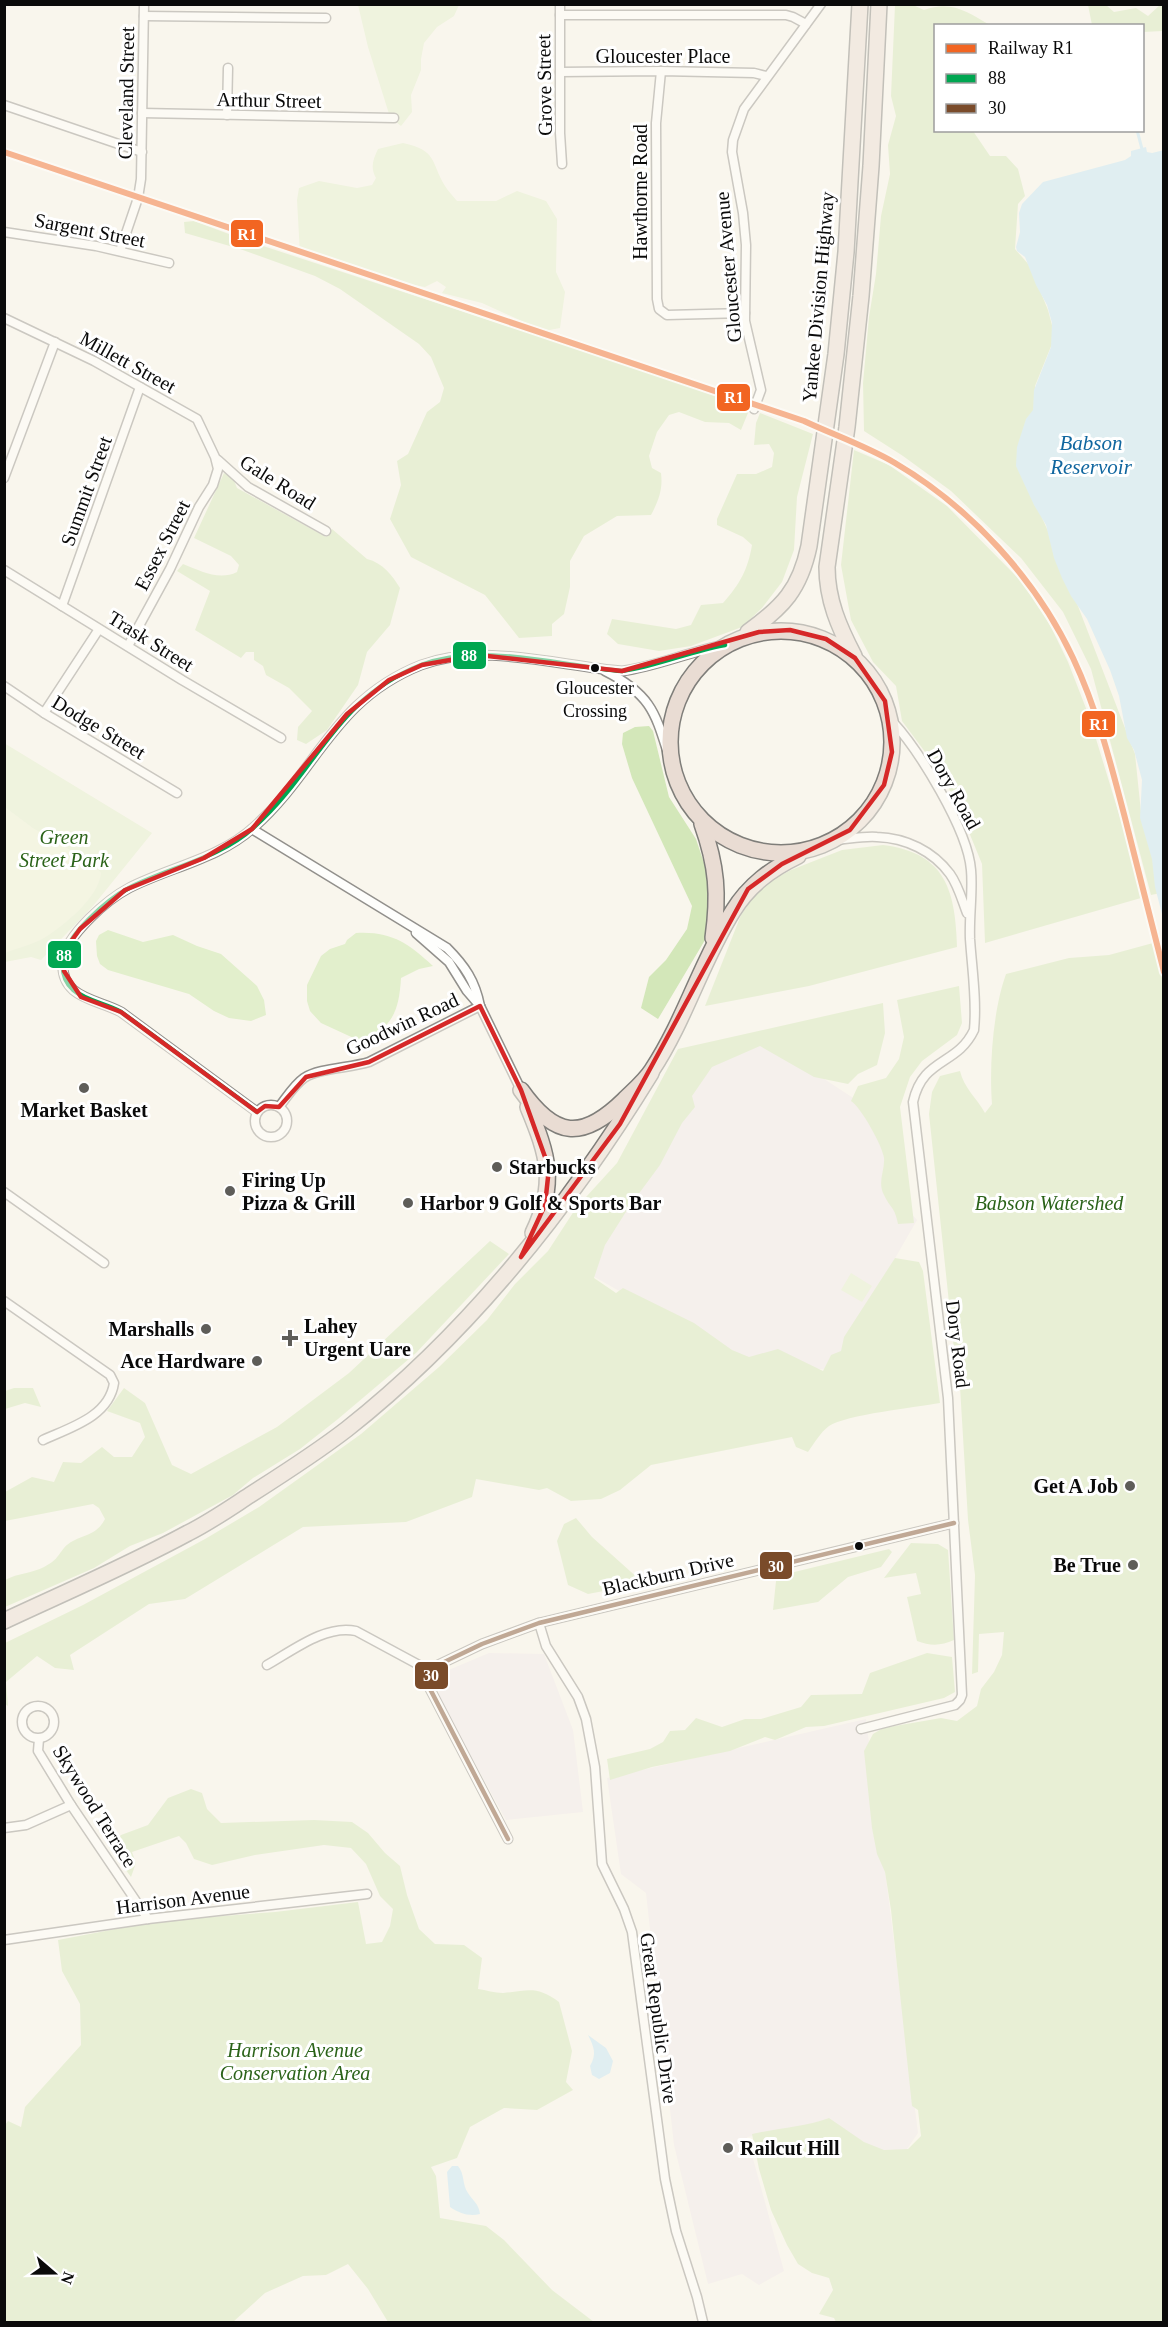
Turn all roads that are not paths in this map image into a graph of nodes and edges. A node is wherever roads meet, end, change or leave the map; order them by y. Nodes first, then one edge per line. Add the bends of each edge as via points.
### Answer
1 (144, 4) edge
2 (560, 4) edge
3 (821, 4) edge
4 (860, 4) edge
5 (879, 4) edge
6 (560, 15) junction
7 (144, 16) junction
8 (326, 18) dead end
9 (806, 24) junction
10 (228, 68) dead end
11 (661, 71) junction
12 (560, 72) junction
13 (766, 76) junction
14 (4, 105) edge
15 (142, 113) junction
16 (227, 115) junction
17 (394, 118) dead end
18 (142, 152) junction
19 (562, 164) dead end
20 (4, 232) edge
21 (120, 251) junction
22 (169, 263) dead end
23 (744, 313) junction
24 (4, 318) edge
25 (55, 342) junction
26 (140, 387) junction
27 (754, 409) dead end
28 (215, 457) junction
29 (4, 478) edge
30 (326, 531) dead end
31 (4, 570) edge
32 (62, 606) junction
33 (99, 628) junction
34 (741, 637) junction
35 (725, 645) junction
36 (128, 646) junction
37 (855, 658) junction
38 (602, 670) junction
39 (4, 686) edge
40 (44, 713) junction
41 (892, 721) junction
42 (281, 738) dead end
43 (672, 766) junction
44 (177, 794) dead end
45 (701, 821) junction
46 (252, 829) junction
47 (835, 840) junction
48 (815, 849) junction
49 (969, 916) junction
50 (711, 950) junction
51 (480, 1006) junction
52 (651, 1073) junction
53 (521, 1090) junction
54 (279, 1107) junction
55 (257, 1112) junction
56 (4, 1192) edge
57 (521, 1257) junction
58 (104, 1263) dead end
59 (4, 1301) edge
60 (43, 1440) dead end
61 (954, 1523) junction
62 (4, 1621) edge
63 (539, 1623) junction
64 (267, 1665) dead end
65 (432, 1672) junction
66 (861, 1729) dead end
67 (39, 1739) dead end
68 (71, 1805) junction
69 (4, 1828) edge
70 (508, 1839) dead end
71 (367, 1894) dead end
72 (148, 1919) junction
73 (4, 1940) edge
74 (703, 2322) edge

1 - 7 street, Cleveland Street
2 - 6 street, Grove Street
3 - 9 street, Gloucester Avenue
4 - 34 highway, Yankee Division Highway via 846,252 809,546 795,588 778,609
5 - 37 highway, Yankee Division Highway via 866,247 826,583 833,612
6 - 9 street via 786,15
6 - 12 street, Grove Street
7 - 8 street
7 - 15 street, Cleveland Street
9 - 13 street, Gloucester Avenue
10 - 16 street
11 - 12 street, Gloucester Place
11 - 13 street, Gloucester Place
11 - 23 street, Hawthorne Road via 656,146 657,299 661,312
12 - 19 street, Grove Street
13 - 23 street, Gloucester Avenue via 744,109 733,140 746,245
14 - 18 street
15 - 16 street, Arthur Street
15 - 18 street, Cleveland Street
16 - 17 street, Arthur Street
18 - 21 street, Cleveland Street via 138,198
20 - 21 street, Sargent Street
21 - 22 street, Sargent Street
23 - 27 street, Gloucester Avenue via 760,393
24 - 25 street, Millett Street
25 - 26 street, Millett Street
25 - 29 street
26 - 28 street, Millett Street via 197,419
26 - 32 street, Summit Street
28 - 30 street, Gale Road via 248,487
28 - 36 street, Essex Street via 218,469 213,485
31 - 32 street, Trask Street
32 - 33 street, Trask Street
33 - 36 street, Trask Street
33 - 40 street
34 - 35 highway
34 - 37 highway via 778,630 801,632 826,639
35 - 38 street via 639,669
35 - 43 highway via 691,675 681,693 670,729
36 - 42 street, Trask Street
37 - 41 highway via 874,680
38 - 43 street via 629,684 644,698
38 - 46 street via 478,655 422,665 380,686 347,714 272,810
39 - 40 street, Dodge Street
40 - 44 street, Dodge Street
41 - 47 highway via 892,752 884,785 866,815
41 - 49 street, Dory Road via 904,734 959,827 971,870
43 - 45 highway via 686,802
45 - 48 highway via 728,841 762,853
45 - 50 highway via 712,849 717,883
46 - 51 street via 447,948 476,986
46 - 55 street via 204,858 154,875 125,890 80,928 63,960 67,980 81,997 121,1012
47 - 48 highway
47 - 49 street, Dory Road via 892,838 919,847 951,876
48 - 50 highway via 782,864 748,889
49 - 61 street, Dory Road via 974,1030 964,1047 924,1075 913,1102 948,1398
50 - 52 highway via 685,1011
51 - 53 street
51 - 54 street, Goodwin Road via 369,1062 306,1077
52 - 53 highway via 607,1116 585,1128 567,1129 554,1124 541,1116
52 - 57 highway via 565,1203
53 - 57 highway via 544,1144 549,1168 545,1205
54 - 55 street via 265,1106
54 - 55 street via 286,1115 286,1126 274,1136 259,1132
56 - 58 street
57 - 62 highway via 452,1334 348,1428 298,1465 190,1533
59 - 60 street via 113,1379 111,1395 94,1416
61 - 63 street, Blackburn Drive
61 - 66 street, Dory Road via 960,1700 938,1711
63 - 65 street, Blackburn Drive via 472,1649 438,1665
63 - 74 street, Great Republic Drive via 546,1647 578,1697 586,1719 595,1767 602,1864 632,1932 665,2179
64 - 65 street via 313,1639 348,1629
65 - 70 street via 429,1687
67 - 68 street, Skywood Terrace via 38,1751
68 - 69 street via 26,1825
68 - 72 street, Skywood Terrace
71 - 72 street, Harrison Avenue
72 - 73 street, Harrison Avenue

